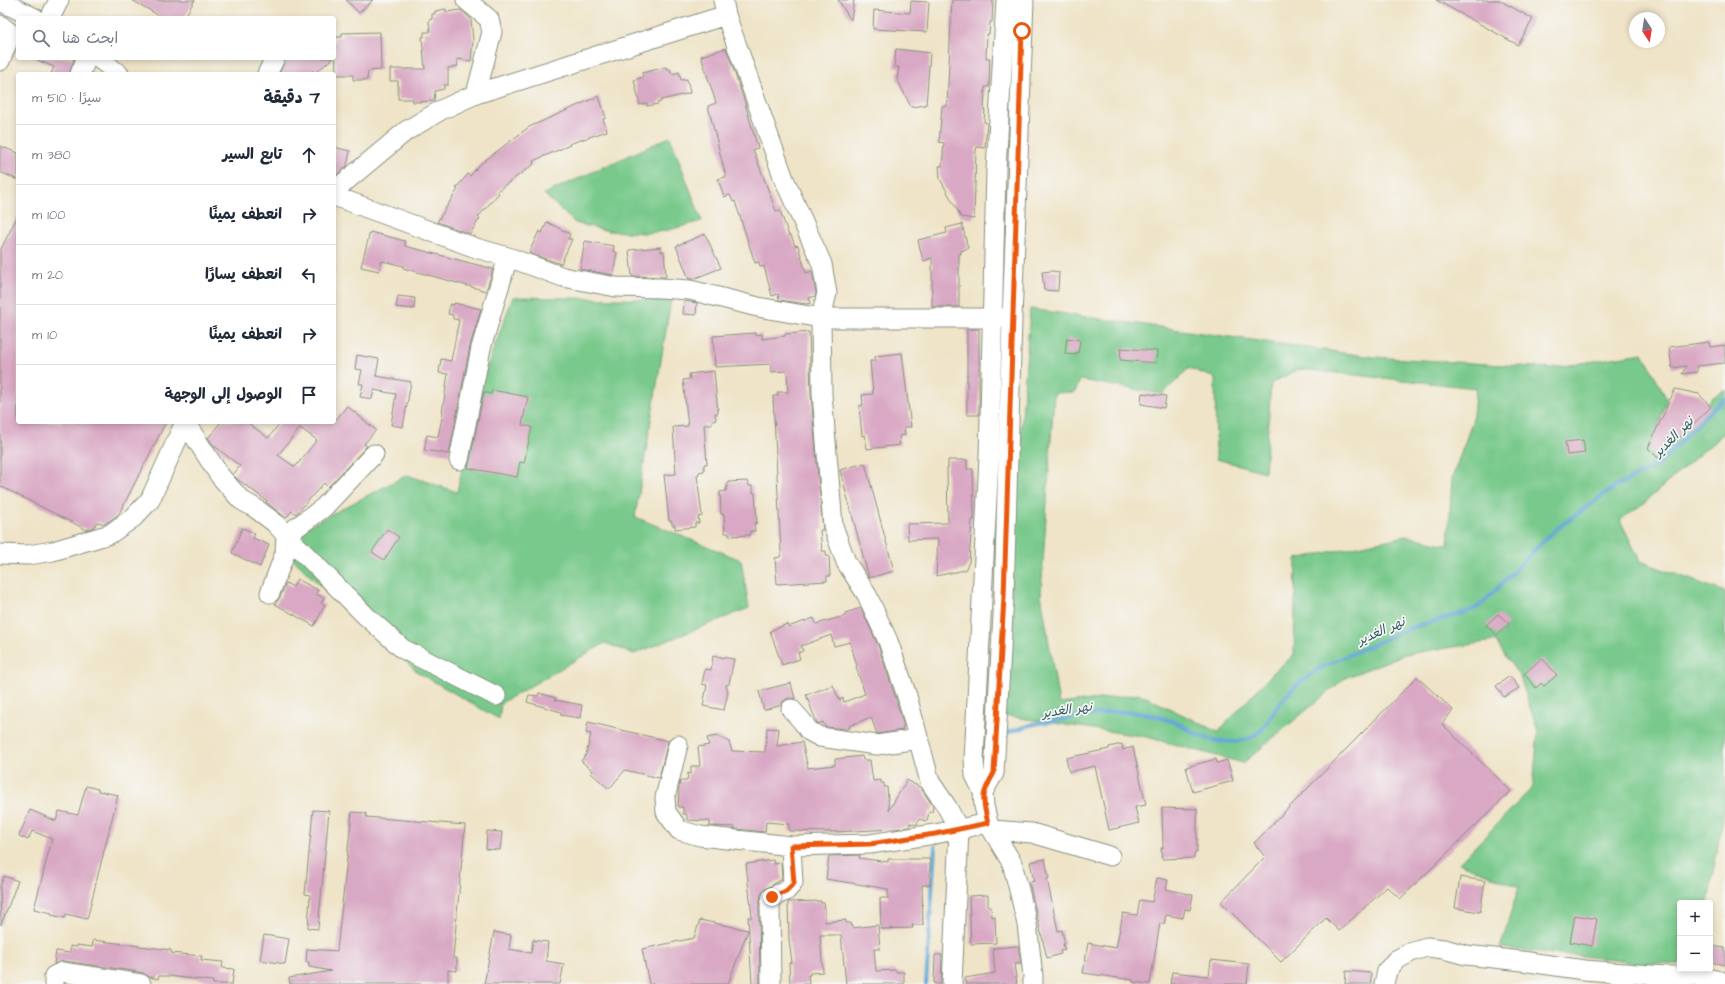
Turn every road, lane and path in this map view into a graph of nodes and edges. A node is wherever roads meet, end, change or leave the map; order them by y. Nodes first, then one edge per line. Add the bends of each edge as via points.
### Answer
1 (59, 0) edge
2 (466, 0) edge
3 (1006, 0) edge
4 (1024, 0) edge
5 (0, 1) edge
6 (724, 8) edge
7 (31, 16) edge
8 (51, 16) edge
9 (0, 25) edge
10 (85, 60) edge
11 (101, 60) edge
12 (274, 60) edge
13 (0, 61) edge
14 (81, 72) edge
15 (116, 72) edge
16 (268, 72) edge
17 (476, 94) junction
18 (336, 189) edge
19 (336, 197) edge
20 (508, 257) junction
21 (992, 317) junction
22 (822, 318) junction
23 (1012, 318) junction
24 (184, 424) edge
25 (186, 424) edge
26 (374, 454) dead end
27 (459, 460) dead end
28 (286, 535) junction
29 (0, 554) edge
30 (270, 593) dead end
31 (496, 696) dead end
32 (792, 709) dead end
33 (918, 739) junction
34 (678, 745) dead end
35 (983, 792) junction
36 (990, 826) junction
37 (959, 830) junction
38 (791, 846) junction
39 (1110, 856) dead end
40 (1725, 982) edge
41 (54, 984) edge
42 (141, 984) edge
43 (772, 984) edge
44 (952, 984) edge
45 (1033, 984) edge
46 (1384, 984) edge

1 - 8 street
2 - 17 street via 489,19 492,32
3 - 21 street via 996,170
4 - 23 street
5 - 7 street
6 - 17 street
6 - 22 street via 784,179 822,264 827,293
9 - 13 street via 9,32 9,39
10 - 14 street
11 - 15 street
12 - 16 street
17 - 18 street via 440,110 406,131
19 - 20 street via 476,248
20 - 22 street via 563,277 616,287 690,290 758,307
20 - 27 street via 481,348
21 - 22 street
21 - 23 street
21 - 35 street via 989,457 974,760 975,775
22 - 33 street via 822,394 833,526 846,562 867,595 888,641 907,696
23 - 35 street via 1005,582 996,742 994,773
24 - 29 street via 150,500 127,522 110,534 53,551 28,555
25 - 28 street via 220,476 241,500 256,508
26 - 28 street via 323,508
28 - 30 street via 286,553
28 - 31 street via 366,616 403,649
32 - 33 street via 809,731 820,738 877,745
33 - 37 street via 930,782
34 - 38 street via 665,798 666,812 679,830 700,836
35 - 36 street
36 - 37 street
36 - 39 street via 1032,833
36 - 45 street via 1012,862 1027,924
37 - 38 street via 870,844
37 - 44 street
38 - 43 street via 794,883 786,891 772,897 770,906
40 - 46 street via 1697,976 1584,970 1466,955 1427,947 1396,960 1387,971
41 - 42 street via 54,976 62,972

